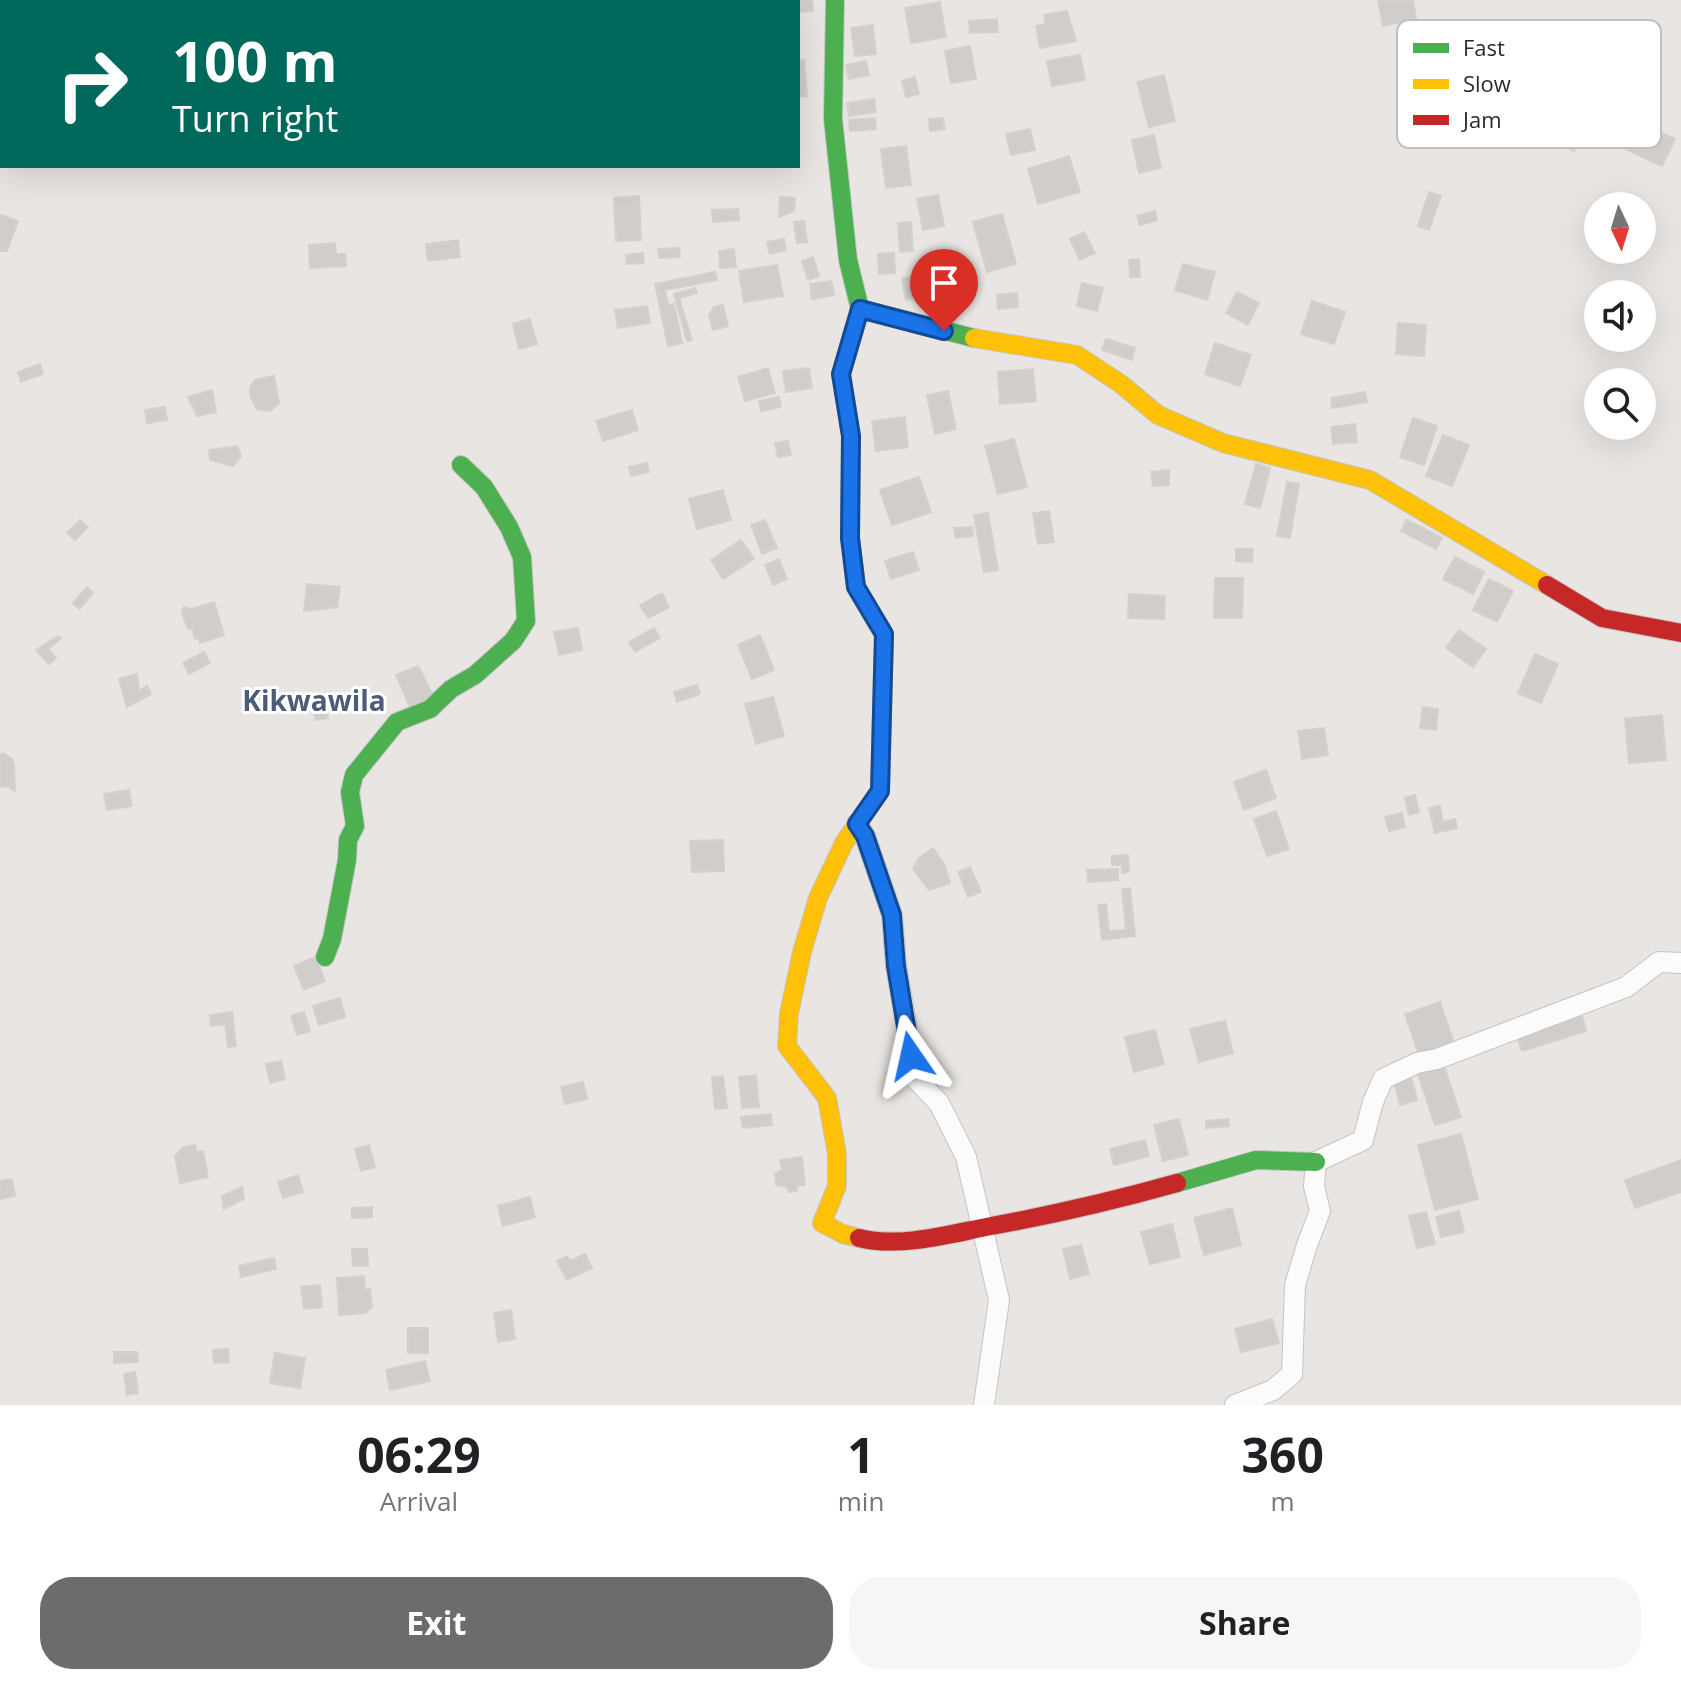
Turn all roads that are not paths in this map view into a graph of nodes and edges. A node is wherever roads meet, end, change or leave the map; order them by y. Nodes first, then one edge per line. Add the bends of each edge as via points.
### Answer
1 (835, 0) edge
2 (860, 309) junction
3 (461, 465) dead end
4 (1681, 633) edge
5 (857, 824) junction
6 (325, 957) dead end
7 (1681, 963) edge
8 (1316, 1162) junction
9 (983, 1228) junction
10 (984, 1405) edge
11 (1235, 1405) edge

1 - 2 street via 833,119 848,260
2 - 4 street via 972,338 1077,355 1158,415 1223,443 1370,480 1602,618
2 - 5 street via 841,374 851,436 850,538 856,587 884,634 880,791
3 - 6 street via 484,487 522,557 526,621 513,641 475,675 430,709 397,722 354,775 350,792 355,826
5 - 9 street via 892,915 916,1079 939,1103 966,1157
5 - 9 street via 818,898 789,1014 787,1046 827,1098 837,1154 837,1186 822,1223 876,1242
7 - 8 street via 1659,962 1626,987 1383,1079 1363,1140
8 - 9 street via 1256,1160 1097,1206
8 - 11 street via 1320,1211 1295,1285 1292,1374 1273,1390
9 - 10 street via 999,1300

